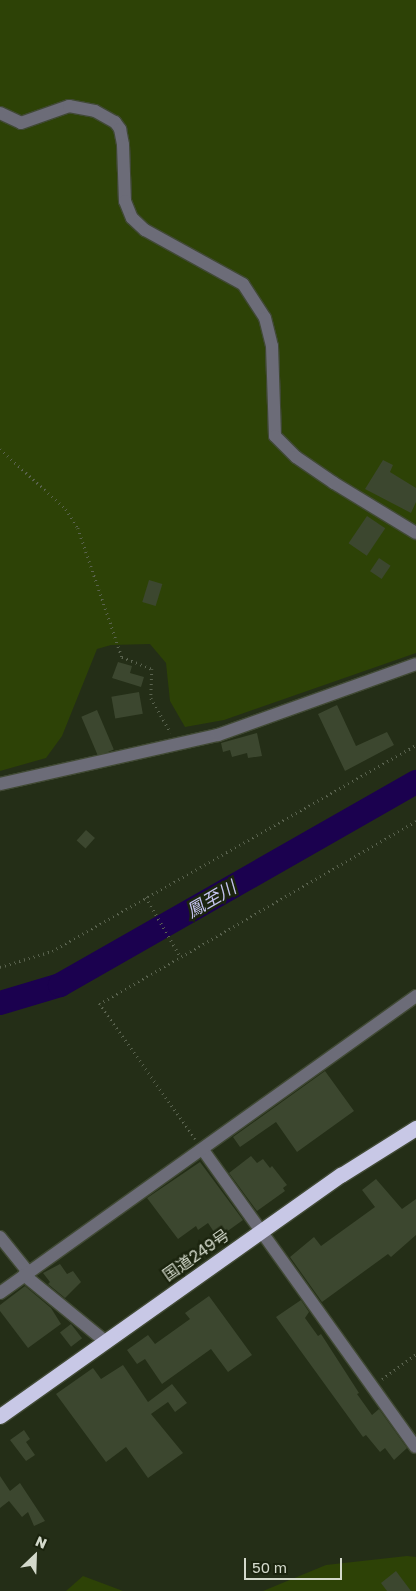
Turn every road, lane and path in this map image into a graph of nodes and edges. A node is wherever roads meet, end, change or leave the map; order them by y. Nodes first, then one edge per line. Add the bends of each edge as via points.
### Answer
1 (0, 113) edge
2 (0, 449) edge
3 (416, 533) edge
4 (416, 664) edge
5 (178, 745) junction
6 (416, 745) edge
7 (0, 784) edge
8 (416, 821) edge
9 (146, 897) junction
10 (180, 955) junction
11 (0, 967) edge
12 (416, 996) edge
13 (416, 1128) edge
14 (203, 1150) junction
15 (261, 1231) junction
16 (0, 1237) edge
17 (26, 1273) junction
18 (0, 1293) edge
19 (105, 1341) junction
20 (416, 1354) edge
21 (372, 1386) junction
22 (0, 1416) edge
23 (416, 1447) edge

1 - 3 street via 21,123 69,106 95,111 115,122 120,128 126,201 132,218 145,230 243,284 265,318 272,346 275,436 296,457 326,478
2 - 5 path via 66,509 78,528 122,657 152,668 151,698
4 - 5 street via 228,732
5 - 7 street
6 - 9 path
8 - 10 path
9 - 10 path
9 - 11 path via 52,951
10 - 14 path via 99,1004
12 - 14 street
13 - 15 highway, 国道249号 via 364,1159
14 - 15 street
14 - 17 street
15 - 19 highway, 国道249号
15 - 21 street
16 - 17 street
17 - 18 street
17 - 19 street
19 - 22 highway, 国道249号
20 - 21 path
21 - 23 street

